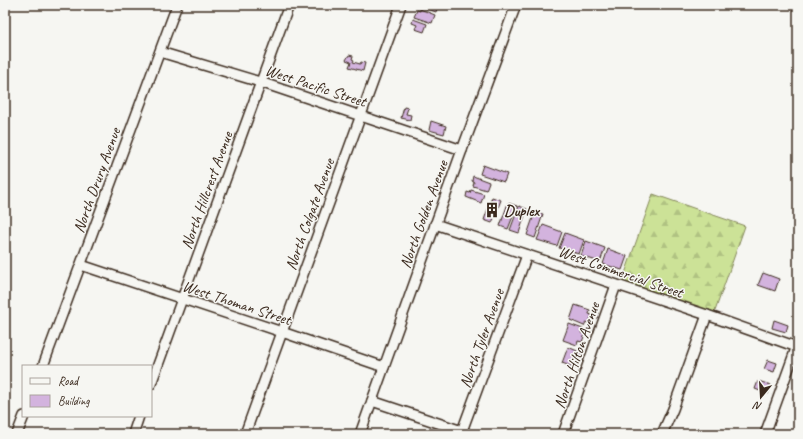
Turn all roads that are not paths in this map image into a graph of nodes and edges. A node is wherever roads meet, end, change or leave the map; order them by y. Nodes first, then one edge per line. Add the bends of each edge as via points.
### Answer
1 (177, 5) edge
2 (289, 5) edge
3 (401, 5) edge
4 (516, 5) edge
5 (160, 52) junction
6 (260, 82) junction
7 (361, 116) junction
8 (462, 150) junction
9 (435, 224) junction
10 (528, 255) junction
11 (81, 265) junction
12 (616, 285) junction
13 (182, 299) junction
14 (707, 315) junction
15 (282, 332) junction
16 (797, 345) edge
17 (43, 365) edge
18 (384, 367) junction
19 (152, 381) edge
20 (372, 401) junction
21 (24, 417) edge
22 (140, 417) edge
23 (465, 432) edge
24 (18, 434) edge
25 (133, 434) edge
26 (245, 434) edge
27 (360, 434) edge
28 (563, 434) edge
29 (662, 434) edge
30 (764, 434) edge

1 - 5 street, North Drury Avenue
2 - 6 street, North Hillcrest Avenue
3 - 7 street, North Colgate Avenue
4 - 8 street, North Golden Avenue
5 - 6 street, West Pacific Street
5 - 11 street, North Drury Avenue
6 - 7 street, West Pacific Street
6 - 13 street, North Hillcrest Avenue
7 - 8 street, West Pacific Street
7 - 15 street, North Colgate Avenue
8 - 9 street, North Golden Avenue
9 - 10 street, West Commercial Street
9 - 18 street, North Golden Avenue
10 - 12 street, West Commercial Street
10 - 23 street, North Tyler Avenue
11 - 13 street, West Thoman Street
11 - 17 street, North Drury Avenue
12 - 14 street, West Commercial Street
12 - 28 street, North Hilton Avenue
13 - 15 street, West Thoman Street
13 - 19 street, North Hillcrest Avenue
14 - 16 street, West Commercial Street
14 - 29 street
15 - 18 street, West Thoman Street
15 - 26 street, North Colgate Avenue
16 - 30 street
18 - 20 street, North Golden Avenue
20 - 23 street
20 - 27 street, North Golden Avenue
21 - 24 street
22 - 25 street

